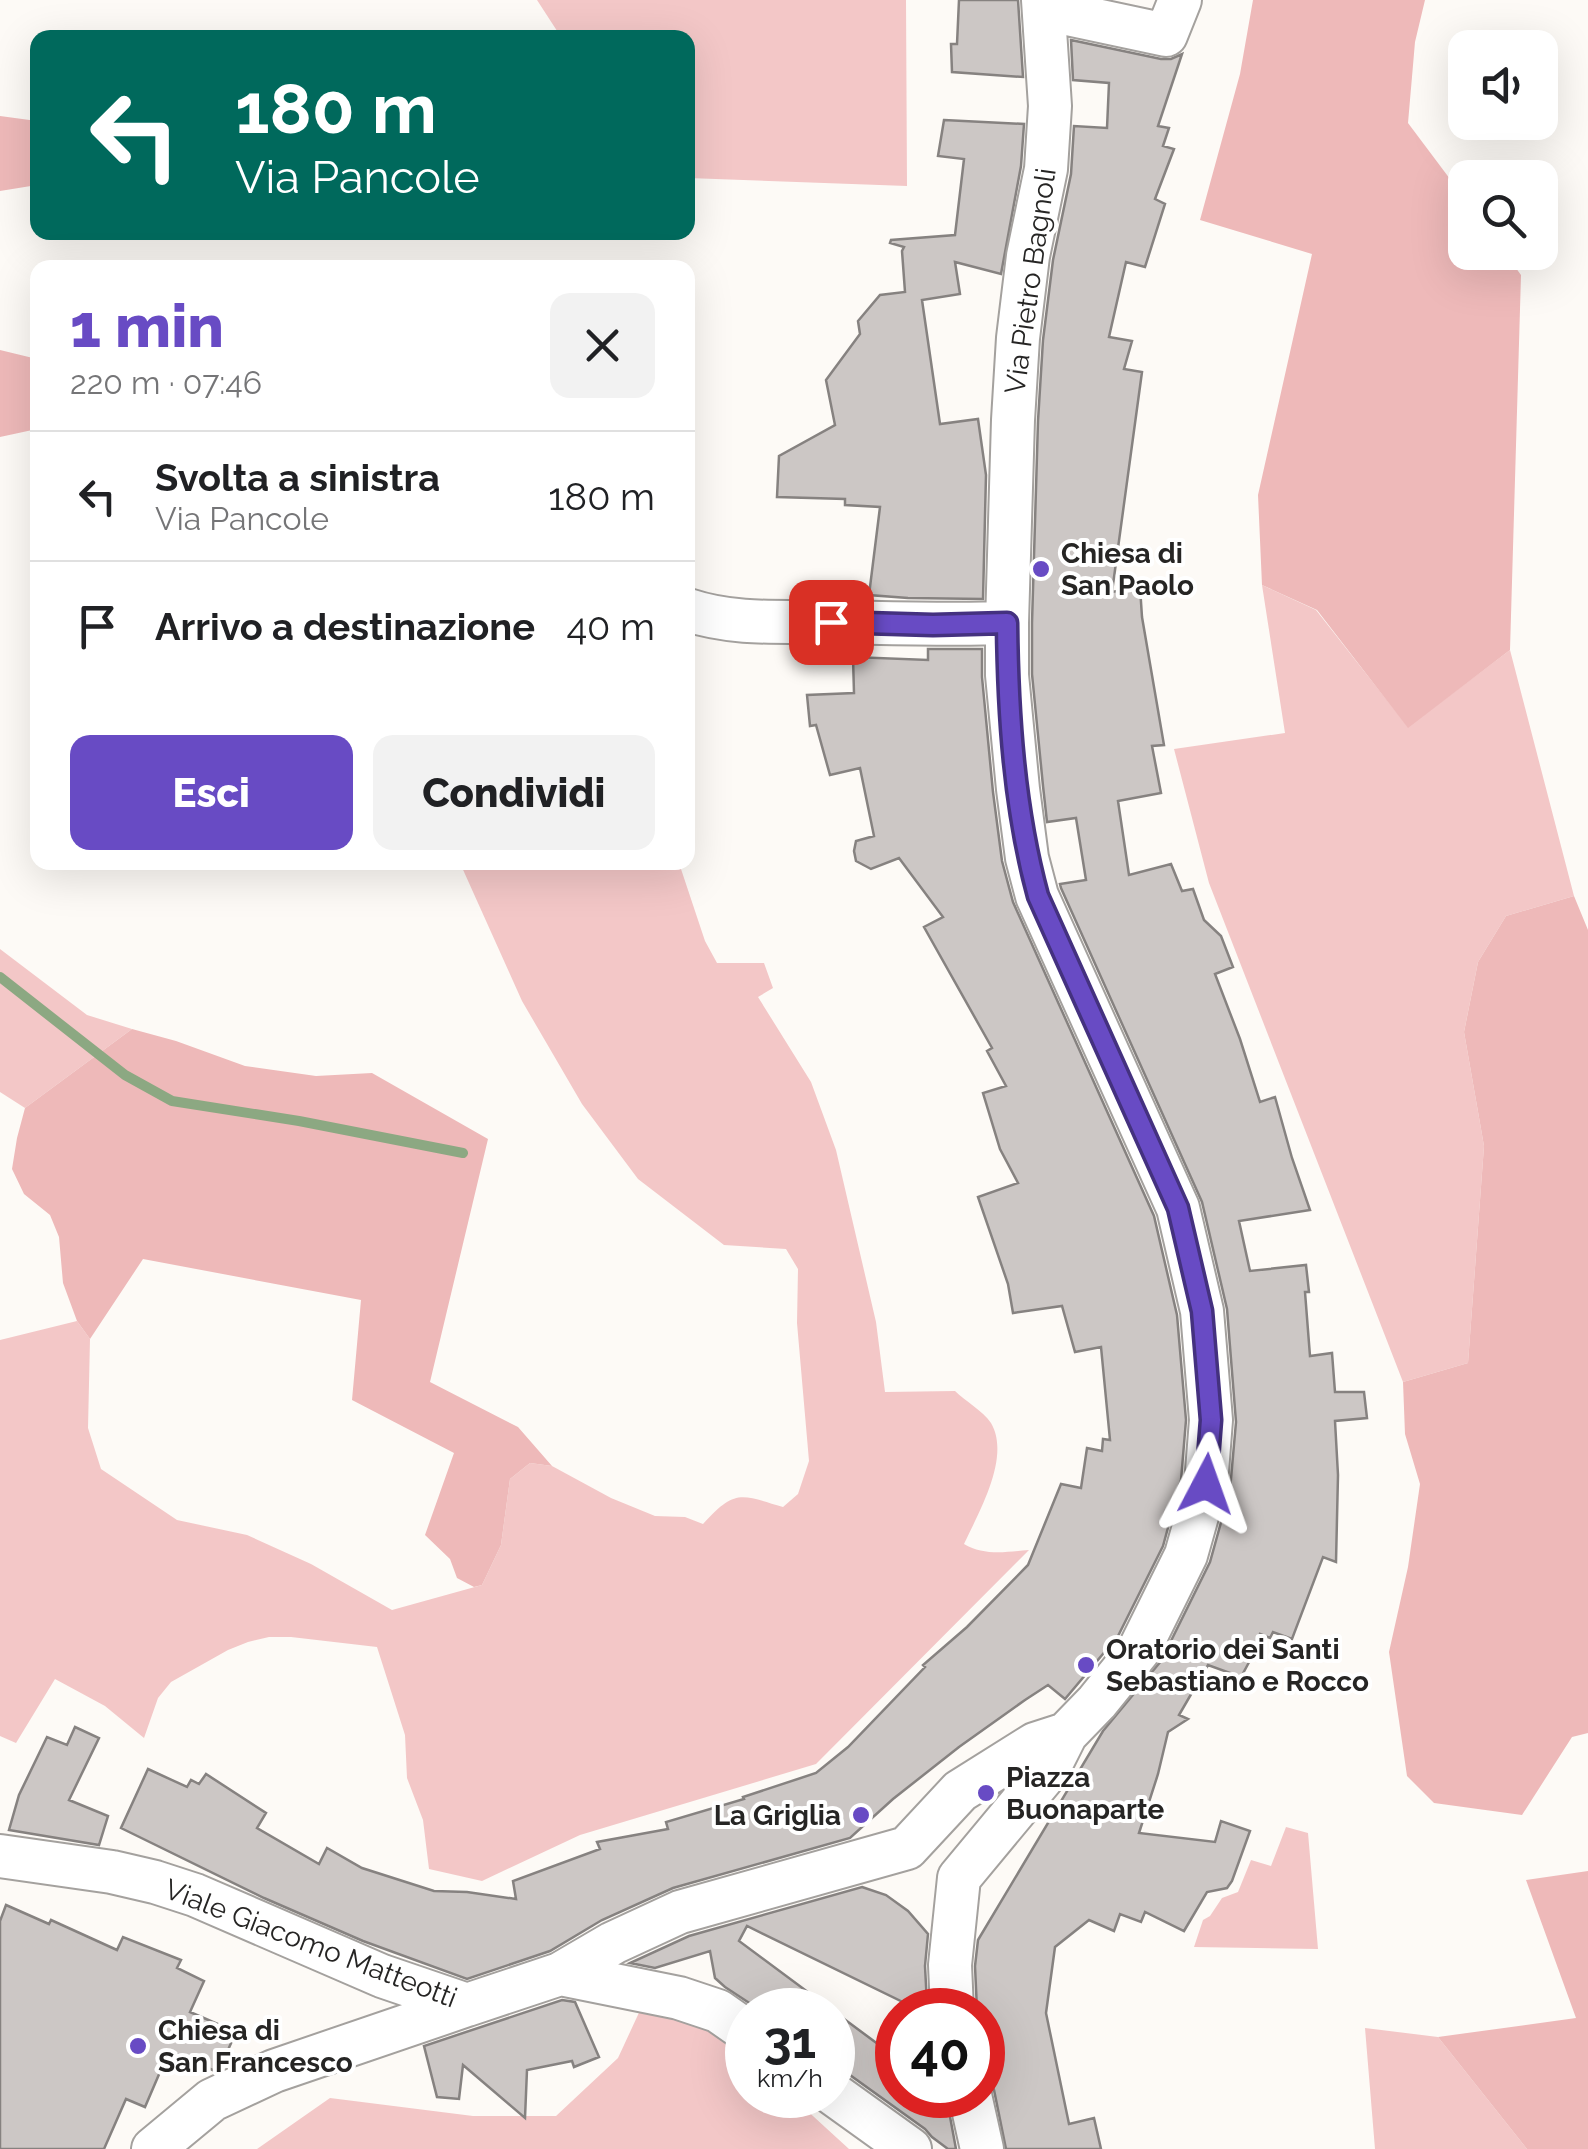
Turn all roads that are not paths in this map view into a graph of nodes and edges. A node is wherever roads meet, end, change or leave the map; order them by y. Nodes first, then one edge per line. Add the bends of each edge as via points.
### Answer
1 (1180, 0) edge
2 (1043, 4) edge
3 (695, 612) edge
4 (1007, 623) junction
5 (1066, 1734) junction
6 (907, 1848) junction
7 (0, 1856) edge
8 (958, 1878) junction
9 (560, 1974) junction
10 (951, 1988) edge
11 (466, 2004) junction
12 (725, 2016) edge
13 (855, 2110) edge
14 (975, 2118) edge
15 (153, 2149) edge
16 (910, 2149) edge
17 (982, 2149) edge

1 - 2 street via 1166,35
2 - 4 street, Via Pietro Bagnoli via 1050,106 1018,338
3 - 4 street via 758,622
4 - 5 street, Via Pietro Bagnoli via 1027,858 1178,1208 1202,1311 1211,1420 1206,1484 1186,1555 1139,1650
5 - 6 street via 1035,1744 960,1792
5 - 8 street via 1047,1772
6 - 8 street
6 - 9 street, Viale Giacomo Matteotti via 680,1912
7 - 11 street, Viale Giacomo Matteotti via 182,1890 382,1976
8 - 10 street
9 - 11 street, Viale Giacomo Matteotti
9 - 12 street via 679,1998
11 - 15 street via 274,2070 212,2100
13 - 16 street
14 - 17 street

